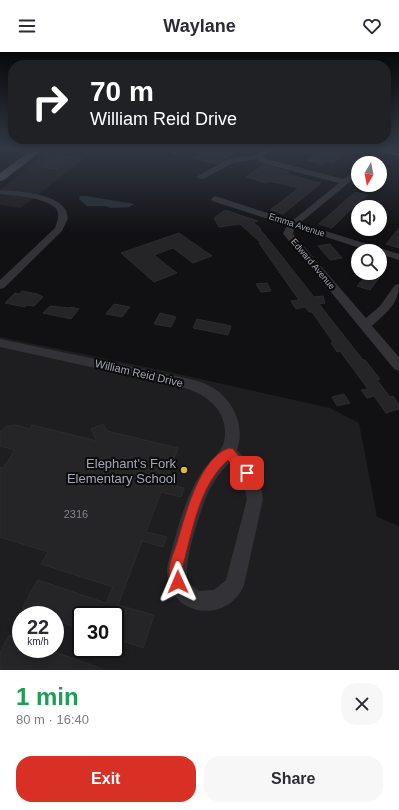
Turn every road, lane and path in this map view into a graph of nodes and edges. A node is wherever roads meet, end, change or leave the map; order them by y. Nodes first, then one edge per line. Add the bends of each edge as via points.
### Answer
1 (325, 177) edge
2 (351, 177) edge
3 (345, 182) junction
4 (0, 192) edge
5 (215, 199) dead end
6 (294, 224) junction
7 (358, 244) edge
8 (387, 253) edge
9 (399, 257) edge
10 (0, 286) edge
11 (399, 287) edge
12 (365, 325) junction
13 (0, 343) edge
14 (399, 366) edge
15 (229, 452) junction

1 - 3 street
2 - 3 street, Edward Avenue
3 - 6 street, Edward Avenue
4 - 10 street via 45,198 58,206 63,219 59,229
5 - 6 street, Emma Avenue
6 - 7 street, Emma Avenue
6 - 12 street, Edward Avenue via 289,230 290,238
8 - 9 street, Emma Avenue
11 - 12 street via 384,309
12 - 14 street, Edward Avenue
13 - 15 street, William Reid Drive via 203,389 215,397 229,415 233,436
15 - 15 street via 204,481 196,498 177,565 178,582 183,592 200,602 214,601 226,594 234,585 255,499 252,481

